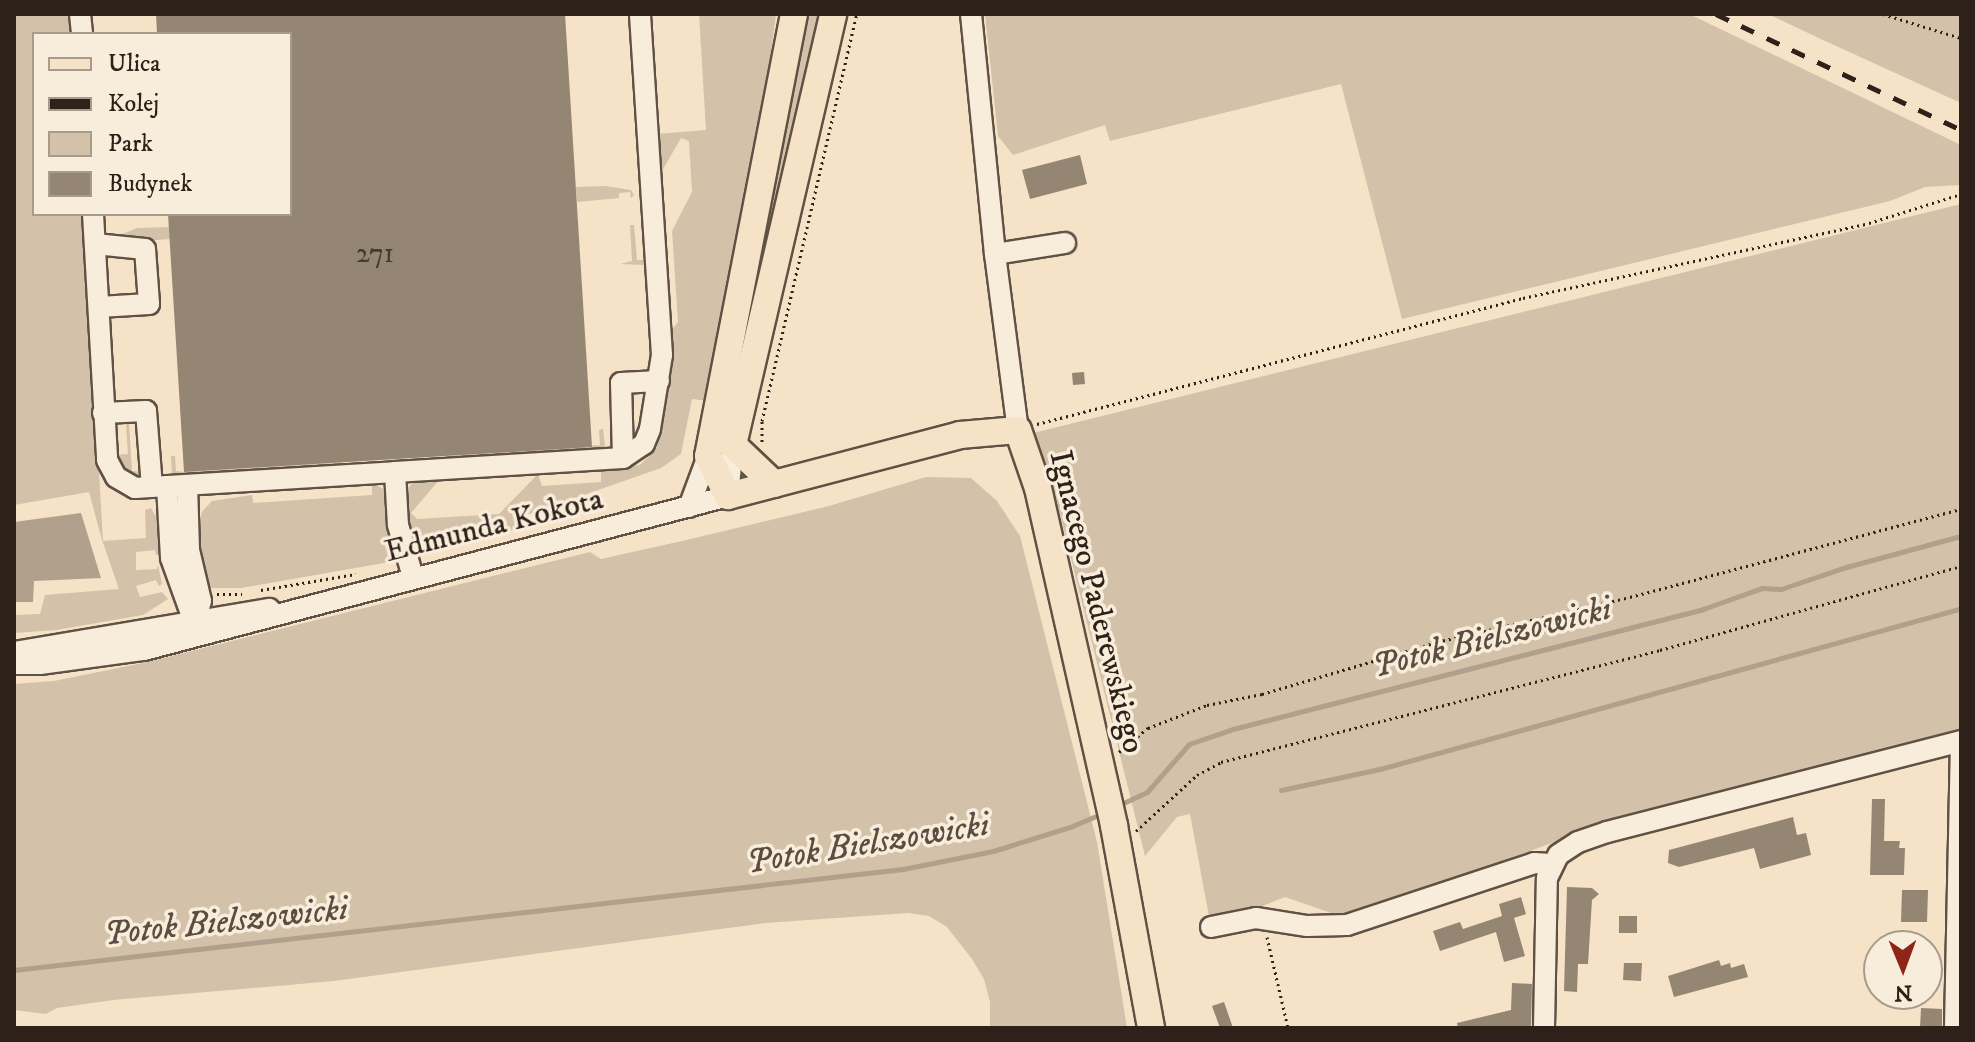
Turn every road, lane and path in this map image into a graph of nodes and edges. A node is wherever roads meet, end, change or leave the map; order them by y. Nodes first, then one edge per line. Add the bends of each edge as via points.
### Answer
1 (640, 14) edge
2 (794, 14) edge
3 (833, 14) edge
4 (857, 14) edge
5 (971, 14) edge
6 (1883, 14) edge
7 (1961, 38) edge
8 (1961, 194) edge
9 (93, 216) edge
10 (1065, 243) dead end
11 (95, 244) junction
12 (995, 254) junction
13 (99, 307) junction
14 (659, 381) junction
15 (103, 413) junction
16 (1018, 430) junction
17 (733, 445) junction
18 (763, 447) dead end
19 (708, 456) junction
20 (623, 458) junction
21 (395, 472) junction
22 (774, 484) junction
23 (169, 486) junction
24 (728, 496) junction
25 (689, 507) junction
26 (1961, 509) edge
27 (1961, 566) edge
28 (362, 573) dead end
29 (413, 577) junction
30 (313, 604) junction
31 (199, 614) junction
32 (14, 652) edge
33 (14, 664) edge
34 (1961, 741) edge
35 (1961, 748) edge
36 (1102, 776) junction
37 (1115, 833) junction
38 (1549, 871) junction
39 (1273, 918) junction
40 (1211, 927) dead end
41 (1151, 1028) edge
42 (1288, 1028) edge
43 (1544, 1028) edge
44 (1955, 1028) edge

1 - 14 street via 662,355
2 - 19 main road
3 - 17 main road
4 - 18 path via 762,421
5 - 12 street
6 - 7 path
8 - 16 path via 1869,223 1508,302
9 - 11 street
10 - 12 street
11 - 13 street
11 - 13 street via 145,249 149,304
12 - 16 street
13 - 15 street
14 - 20 street via 647,438
14 - 20 street via 621,383
15 - 23 street via 146,411
15 - 23 street via 107,460 116,477 130,487
16 - 22 main road, Ignacego Paderewskiego via 960,435
16 - 36 main road, Ignacego Paderewskiego via 1038,488
17 - 22 main road
17 - 24 street
19 - 24 main road
19 - 25 street
20 - 21 street
21 - 23 street
21 - 29 street via 398,525
22 - 24 main road, Ignacego Paderewskiego
23 - 31 street via 171,558
24 - 25 street, Ignacego Paderewskiego
25 - 29 street, Edmunda Kokota
26 - 36 path via 1207,705 1148,728
27 - 37 path via 1676,646 1221,762 1197,775 1144,826
28 - 31 path via 241,594
29 - 30 street, Edmunda Kokota
30 - 31 street, Edmunda Kokota
30 - 31 street, Edmunda Kokota
31 - 32 street, Edmunda Kokota
31 - 33 street, Edmunda Kokota via 144,650
34 - 38 street via 1607,832 1578,842
35 - 44 street
36 - 37 main road, Ignacego Paderewskiego
37 - 41 main road, Ignacego Paderewskiego
38 - 39 street via 1534,863 1347,925 1307,926
38 - 43 street
39 - 40 street
39 - 42 path via 1267,935

